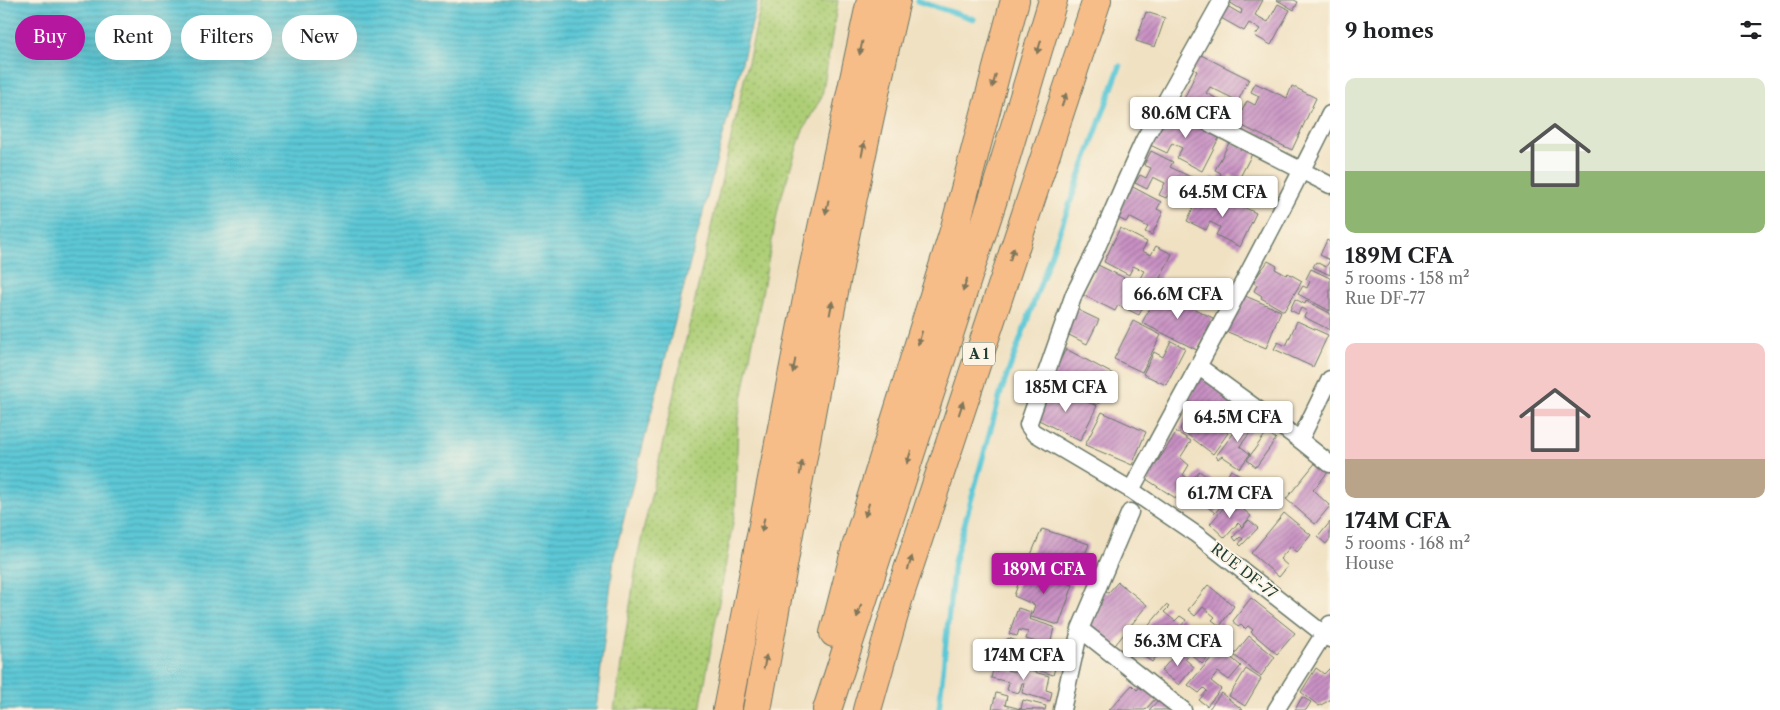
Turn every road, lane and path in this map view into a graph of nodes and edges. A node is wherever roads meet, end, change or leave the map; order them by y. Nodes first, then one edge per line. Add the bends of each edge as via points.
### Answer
1 (871, 0) edge
2 (896, 0) edge
3 (1015, 0) edge
4 (1053, 0) edge
5 (1097, 0) edge
6 (1222, 0) edge
7 (1166, 101) junction
8 (1330, 114) edge
9 (1302, 171) junction
10 (1330, 186) edge
11 (1198, 366) junction
12 (1328, 388) edge
13 (1300, 440) junction
14 (1330, 464) edge
15 (1131, 490) junction
16 (1130, 512) dead end
17 (899, 597) junction
18 (1080, 629) junction
19 (1328, 632) edge
20 (727, 710) edge
21 (757, 710) edge
22 (820, 710) edge
23 (827, 710) edge
24 (867, 710) edge
25 (879, 710) edge
26 (1062, 710) edge
27 (1183, 710) edge
28 (1276, 710) edge

1 -> 20 highway via 811,279
21 -> 2 highway via 829,318
3 -> 22 highway via 954,231 856,544 830,648
4 -> 23 highway, A 1 via 995,193
17 -> 5 highway, A 1
6 - 7 street
7 - 9 street
7 - 15 street, RUE DF-77 via 1144,140 1074,294 1028,425 1033,432
8 - 9 street
9 - 10 street
9 - 11 street
11 - 13 street
11 - 15 street
12 - 13 street
13 - 14 street
15 - 19 street, RUE DF-77
16 - 18 street
17 - 24 highway, A 1
17 - 25 highway
18 - 26 street
18 - 27 street
19 - 28 street

